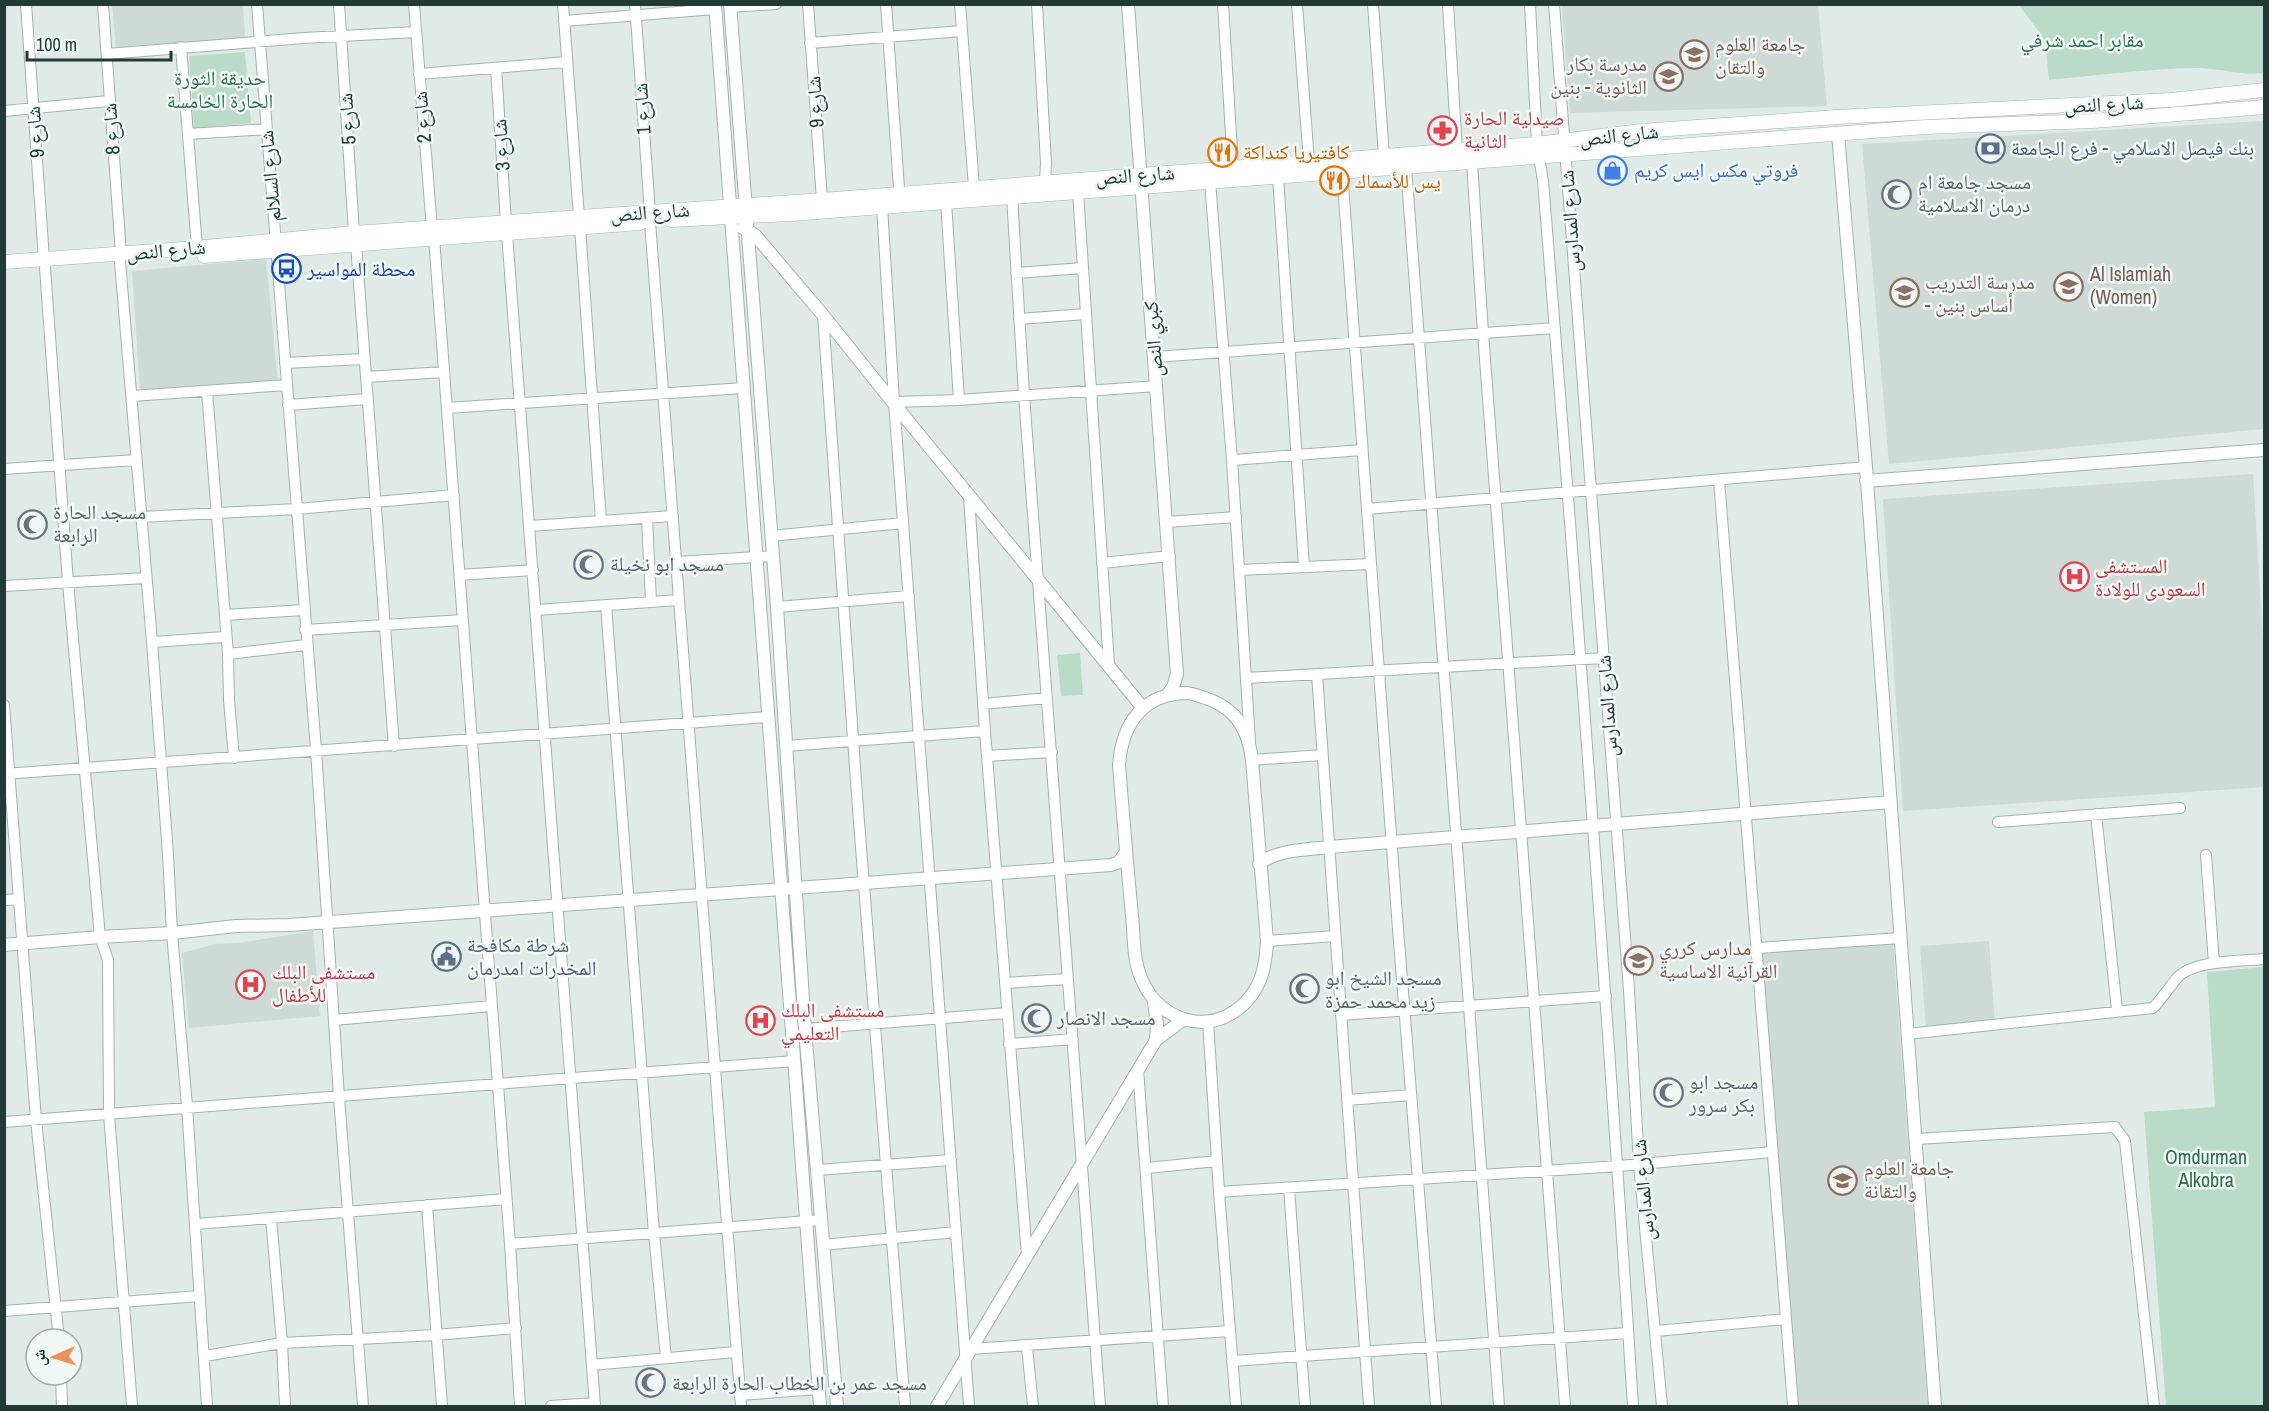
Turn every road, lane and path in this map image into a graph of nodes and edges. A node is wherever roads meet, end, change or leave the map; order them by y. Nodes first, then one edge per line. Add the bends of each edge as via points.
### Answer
1 (26, 4) edge
2 (103, 4) edge
3 (257, 4) edge
4 (339, 4) edge
5 (414, 4) edge
6 (563, 4) edge
7 (776, 4) edge
8 (808, 4) edge
9 (886, 4) edge
10 (960, 4) edge
11 (1037, 4) edge
12 (1128, 4) edge
13 (1223, 4) edge
14 (1297, 4) edge
15 (1373, 4) edge
16 (1448, 4) edge
17 (1530, 4) edge
18 (1554, 4) edge
19 (731, 6) edge
20 (715, 7) edge
21 (635, 9) edge
22 (564, 21) junction
23 (962, 31) junction
24 (416, 32) junction
25 (342, 36) junction
26 (888, 38) junction
27 (260, 43) junction
28 (810, 43) junction
29 (182, 47) junction
30 (107, 54) junction
31 (567, 62) junction
32 (496, 68) junction
33 (419, 74) junction
34 (2265, 90) edge
35 (109, 101) junction
36 (2265, 106) edge
37 (33, 108) junction
38 (4, 111) edge
39 (267, 129) junction
40 (188, 134) junction
41 (1838, 134) junction
42 (1565, 148) junction
43 (1457, 150) junction
44 (1538, 151) junction
45 (1384, 156) junction
46 (1309, 162) junction
47 (1472, 162) junction
48 (1406, 166) junction
49 (1233, 167) junction
50 (1342, 171) junction
51 (1278, 176) junction
52 (1141, 180) junction
53 (1210, 181) junction
54 (1045, 182) junction
55 (974, 187) junction
56 (1078, 191) junction
57 (1012, 196) junction
58 (900, 199) junction
59 (822, 200) junction
60 (946, 202) junction
61 (882, 206) junction
62 (731, 216) junction
63 (650, 217) junction
64 (747, 217) junction
65 (580, 222) junction
66 (506, 228) junction
67 (433, 233) junction
68 (355, 239) junction
69 (276, 246) junction
70 (197, 248) junction
71 (121, 258) junction
72 (4, 262) edge
73 (45, 264) junction
74 (1083, 268) junction
75 (4, 271) edge
76 (1016, 273) junction
77 (1086, 314) junction
78 (823, 315) junction
79 (1019, 319) junction
80 (1555, 328) junction
81 (1483, 333) junction
82 (1419, 338) junction
83 (1355, 342) junction
84 (1290, 346) junction
85 (1224, 351) junction
86 (1155, 357) junction
87 (363, 359) junction
88 (285, 363) junction
89 (444, 372) junction
90 (366, 377) junction
91 (287, 385) junction
92 (1157, 386) junction
93 (744, 388) junction
94 (1091, 390) junction
95 (207, 391) junction
96 (665, 393) junction
97 (1024, 395) junction
98 (132, 396) junction
99 (367, 399) junction
100 (592, 399) junction
101 (959, 400) junction
102 (521, 404) junction
103 (894, 404) junction
104 (288, 405) junction
105 (447, 408) junction
106 (1362, 450) junction
107 (2265, 450) edge
108 (1297, 455) junction
109 (136, 460) junction
110 (1232, 460) junction
111 (61, 464) junction
112 (1866, 467) junction
113 (4, 469) edge
114 (1719, 480) junction
115 (1866, 482) junction
116 (1591, 490) junction
117 (1568, 492) junction
118 (454, 495) junction
119 (969, 497) junction
120 (1496, 499) junction
121 (375, 503) junction
122 (1430, 504) junction
123 (297, 509) junction
124 (1367, 509) junction
125 (216, 513) junction
126 (673, 516) junction
127 (141, 517) junction
128 (1236, 517) junction
129 (647, 518) junction
130 (601, 521) junction
131 (1167, 522) junction
132 (903, 523) junction
133 (530, 526) junction
134 (837, 529) junction
135 (771, 536) junction
136 (773, 556) junction
137 (1170, 556) junction
138 (757, 557) junction
139 (677, 562) junction
140 (1102, 563) junction
141 (1371, 564) junction
142 (1304, 567) junction
143 (533, 570) junction
144 (1240, 570) junction
145 (460, 575) junction
146 (146, 578) junction
147 (1037, 579) junction
148 (68, 583) junction
149 (4, 586) edge
150 (909, 596) junction
151 (679, 600) junction
152 (651, 602) junction
153 (843, 602) junction
154 (606, 606) junction
155 (777, 607) junction
156 (303, 610) junction
157 (536, 610) junction
158 (225, 615) junction
159 (463, 620) junction
160 (385, 624) junction
161 (305, 630) junction
162 (225, 637) junction
163 (152, 642) junction
164 (306, 645) junction
165 (228, 654) junction
166 (1604, 658) junction
167 (1580, 660) junction
168 (1508, 664) junction
169 (1109, 665) junction
170 (1443, 667) junction
171 (1380, 671) junction
172 (1177, 674) junction
173 (1317, 674) junction
174 (1246, 678) junction
175 (1168, 694) junction
176 (1191, 694) junction
177 (1047, 698) junction
178 (983, 704) junction
179 (4, 705) edge
180 (1143, 708) junction
181 (768, 717) junction
182 (690, 724) junction
183 (616, 730) junction
184 (985, 731) junction
185 (545, 735) junction
186 (920, 736) junction
187 (471, 740) junction
188 (854, 741) junction
189 (394, 746) junction
190 (786, 746) junction
191 (316, 750) junction
192 (1052, 752) junction
193 (1251, 754) junction
194 (1322, 755) junction
195 (987, 756) junction
196 (234, 758) junction
197 (161, 763) junction
198 (83, 769) junction
199 (8, 774) edge
200 (1891, 802) junction
201 (2180, 808) dead end
202 (1746, 814) junction
203 (2096, 814) junction
204 (1998, 822) dead end
205 (1616, 824) junction
206 (1592, 825) junction
207 (1520, 831) junction
208 (1458, 836) junction
209 (1258, 842) junction
210 (1392, 842) junction
211 (1329, 848) junction
212 (1126, 852) junction
213 (1282, 853) junction
214 (2206, 855) dead end
215 (1259, 864) junction
216 (1101, 866) junction
217 (1060, 869) junction
218 (996, 873) junction
219 (930, 878) junction
220 (1129, 880) junction
221 (865, 883) junction
222 (796, 888) junction
223 (781, 889) junction
224 (703, 895) junction
225 (18, 899) junction
226 (4, 900) edge
227 (629, 900) junction
228 (557, 905) junction
229 (484, 910) junction
230 (328, 922) junction
231 (172, 933) junction
232 (1335, 936) junction
233 (100, 937) junction
234 (1900, 938) junction
235 (1267, 940) junction
236 (22, 944) junction
237 (4, 945) edge
238 (1758, 948) junction
239 (2265, 959) edge
240 (2214, 963) junction
241 (1068, 979) junction
242 (1005, 983) junction
243 (1606, 996) junction
244 (1154, 1002) junction
245 (1534, 1003) junction
246 (492, 1006) junction
247 (1469, 1007) junction
248 (2117, 1010) junction
249 (1405, 1011) junction
250 (1007, 1013) junction
251 (1341, 1015) junction
252 (940, 1019) junction
253 (334, 1020) junction
254 (1183, 1020) junction
255 (1208, 1021) junction
256 (875, 1024) junction
257 (805, 1029) junction
258 (1907, 1034) junction
259 (1073, 1039) junction
260 (1156, 1040) junction
261 (1010, 1044) junction
262 (794, 1061) junction
263 (714, 1067) junction
264 (1138, 1069) junction
265 (643, 1073) junction
266 (570, 1078) junction
267 (497, 1083) junction
268 (1411, 1095) junction
269 (339, 1097) junction
270 (1347, 1100) junction
271 (187, 1106) junction
272 (109, 1114) junction
273 (36, 1120) junction
274 (4, 1122) edge
275 (1916, 1139) junction
276 (1772, 1152) junction
277 (951, 1160) junction
278 (1217, 1161) junction
279 (1082, 1162) junction
280 (1639, 1164) junction
281 (885, 1165) junction
282 (1619, 1166) junction
283 (1147, 1168) junction
284 (817, 1170) junction
285 (1546, 1170) junction
286 (1483, 1175) junction
287 (1419, 1179) junction
288 (1352, 1184) junction
289 (1289, 1188) junction
290 (1219, 1192) junction
291 (506, 1199) junction
292 (427, 1205) junction
293 (348, 1212) junction
294 (271, 1218) junction
295 (821, 1220) junction
296 (805, 1221) junction
297 (196, 1224) junction
298 (727, 1227) junction
299 (957, 1232) junction
300 (654, 1233) junction
301 (583, 1238) junction
302 (891, 1239) junction
303 (510, 1244) junction
304 (823, 1245) junction
305 (1027, 1256) junction
306 (200, 1296) junction
307 (123, 1302) junction
308 (57, 1308) junction
309 (4, 1311) edge
310 (1786, 1319) junction
311 (58, 1327) edge
312 (516, 1328) junction
313 (1229, 1331) junction
314 (1656, 1331) junction
315 (1629, 1333) junction
316 (436, 1335) junction
317 (1158, 1337) junction
318 (1559, 1337) junction
319 (358, 1338) junction
320 (1494, 1341) junction
321 (1095, 1342) junction
322 (282, 1343) junction
323 (1431, 1346) junction
324 (1028, 1347) junction
325 (1365, 1351) junction
326 (735, 1352) junction
327 (969, 1354) junction
328 (205, 1356) junction
329 (1301, 1356) junction
330 (666, 1358) junction
331 (1232, 1361) junction
332 (592, 1365) junction
333 (61, 1387) edge
334 (818, 1389) junction
335 (740, 1395) junction
336 (595, 1405) edge
337 (62, 1407) edge
338 (132, 1407) edge
339 (207, 1407) edge
340 (285, 1407) edge
341 (363, 1407) edge
342 (442, 1407) edge
343 (520, 1407) edge
344 (551, 1407) edge
345 (741, 1407) edge
346 (820, 1407) edge
347 (837, 1407) edge
348 (905, 1407) edge
349 (937, 1407) edge
350 (969, 1407) edge
351 (1033, 1407) edge
352 (1100, 1407) edge
353 (1163, 1407) edge
354 (1236, 1407) edge
355 (1305, 1407) edge
356 (1369, 1407) edge
357 (1436, 1407) edge
358 (1499, 1407) edge
359 (1565, 1407) edge
360 (1633, 1407) edge
361 (1662, 1407) edge
362 (1793, 1407) edge
363 (1935, 1407) edge
364 (2154, 1407) edge

1 - 37 street, شارع 9
2 - 30 street, شارع 8
3 - 27 street, شارع السلالم
4 - 25 street, شارع 5
5 - 24 street, شارع 2
6 - 22 street
7 - 19 street
8 - 28 street, شارع 9
9 - 26 street
10 - 23 street
11 - 54 street
12 - 52 street, كبري النص
13 - 49 street
14 - 46 street
15 - 45 street
16 - 43 street
17 - 44 street, شارع المدارس
18 - 42 street, شارع المدارس
19 - 64 street
20 - 21 street
20 - 62 street
21 - 22 street
21 - 63 street, شارع 1
22 - 31 street
23 - 26 street
23 - 55 street
24 - 25 street
24 - 33 street, شارع 2
25 - 27 street
25 - 68 street, شارع 5
26 - 28 street
26 - 58 street
27 - 29 street
27 - 39 street, شارع السلالم
28 - 59 street, شارع 9
29 - 30 street
29 - 40 street
30 - 35 street, شارع 8
31 - 32 street
31 - 65 street
32 - 33 street
32 - 66 street, شارع 3
33 - 67 street, شارع 2
34 - 42 main road, شارع النص via 2126,103 1641,131
35 - 37 street
35 - 71 street, شارع 8
36 - 41 main road, شارع النص via 2093,121
37 - 38 street
37 - 73 street, شارع 9
39 - 40 street
39 - 69 street, شارع السلالم
40 - 70 street
41 - 42 main road, شارع النص
41 - 112 street
42 - 44 main road, شارع النص
42 - 116 street, شارع المدارس
43 - 44 main road, شارع النص
43 - 45 main road, شارع النص
44 - 47 main road, شارع النص
44 - 80 street, شارع المدارس
45 - 46 main road, شارع النص
46 - 49 main road, شارع النص
47 - 48 main road, شارع النص
47 - 81 street
48 - 50 main road, شارع النص
48 - 82 street
49 - 52 main road, شارع النص
50 - 51 main road, شارع النص
50 - 83 street
51 - 53 main road, شارع النص
51 - 84 street
52 - 53 main road, شارع النص
52 - 54 main road, شارع النص
52 - 56 main road, شارع النص
52 - 86 street, كبري النص
53 - 85 street
54 - 55 main road, شارع النص
55 - 58 main road, شارع النص
56 - 57 main road, شارع النص
56 - 74 street
57 - 60 main road, شارع النص
57 - 76 street
58 - 59 main road, شارع النص
58 - 60 main road, شارع النص
58 - 61 main road, شارع النص
59 - 64 main road, شارع النص
60 - 101 street
61 - 64 main road, شارع النص
61 - 103 street
62 - 63 main road, شارع النص
62 - 64 main road, شارع النص
62 - 64 street
62 - 93 street
63 - 65 main road, شارع النص
63 - 96 street, شارع 1
64 - 78 street
64 - 135 street
65 - 66 main road, شارع النص
65 - 100 street
66 - 67 main road, شارع النص
66 - 102 street, شارع 3
67 - 68 main road, شارع النص
67 - 89 street, شارع 2
68 - 69 main road, شارع النص
68 - 87 street, شارع 5
69 - 70 main road, شارع النص
69 - 71 main road, شارع النص
69 - 88 street, شارع السلالم
70 - 71 main road, شارع النص
71 - 73 main road, شارع النص
71 - 98 street, شارع 8
72 - 73 main road, شارع النص
73 - 75 main road, شارع النص
73 - 111 street, شارع 9
74 - 76 street
74 - 77 street
76 - 79 street
77 - 79 street
77 - 94 street
78 - 103 street
78 - 134 street
79 - 97 street
80 - 81 street
80 - 117 street, شارع المدارس
81 - 82 street
81 - 120 street
82 - 83 street
82 - 122 street
83 - 84 street
83 - 106 street
84 - 85 street
84 - 108 street
85 - 86 street
85 - 110 street
86 - 92 street, كبري النص
87 - 88 street
87 - 90 street, شارع 5
88 - 91 street, شارع السلالم
89 - 90 street
89 - 105 street, شارع 2
90 - 99 street, شارع 5
91 - 95 street
91 - 104 street, شارع السلالم
92 - 94 street
92 - 131 street, كبري النص
93 - 96 street
93 - 138 street
94 - 97 street
94 - 140 street
95 - 98 street
95 - 125 street
96 - 100 street
96 - 126 street, شارع 1
97 - 101 street
97 - 147 street
98 - 109 street, شارع 8
99 - 104 street
99 - 121 street, شارع 5
100 - 102 street
100 - 130 street
101 - 103 street
102 - 105 street
102 - 133 street, شارع 3
103 - 119 street
103 - 132 street
104 - 123 street, شارع السلالم
105 - 118 street, شارع 2
106 - 108 street
106 - 124 street
107 - 115 street
108 - 110 street
108 - 142 street
109 - 111 street
109 - 127 street, شارع 8
110 - 128 street
111 - 113 street
111 - 148 street, شارع 9
112 - 114 street
112 - 115 street
114 - 116 street
114 - 202 street
115 - 200 street
116 - 117 street
116 - 166 street, شارع المدارس
117 - 120 street
117 - 167 street, شارع المدارس
118 - 121 street
118 - 145 street, شارع 2
119 - 147 street
119 - 178 street
120 - 122 street
120 - 168 street
121 - 123 street
121 - 160 street, شارع 5
122 - 124 street
122 - 170 street
123 - 125 street
123 - 156 street, شارع السلالم
124 - 141 street
125 - 127 street
125 - 158 street
126 - 129 street
126 - 139 street, شارع 1
127 - 146 street, شارع 8
128 - 131 street
128 - 144 street
129 - 130 street
129 - 152 street
130 - 133 street
131 - 137 street, كبري النص
132 - 134 street
132 - 150 street
133 - 143 street, شارع 3
134 - 135 street
134 - 153 street
135 - 136 street
136 - 138 street
136 - 155 street
137 - 140 street
137 - 172 street, كبري النص
138 - 139 street
138 - 181 street
139 - 151 street, شارع 1
140 - 169 street
141 - 142 street
141 - 171 street
142 - 144 street
143 - 145 street
143 - 157 street, شارع 3
144 - 174 street
145 - 159 street, شارع 2
146 - 148 street
146 - 163 street, شارع 8
147 - 169 street
147 - 177 street
148 - 149 street
148 - 198 street, شارع 9
150 - 153 street
150 - 186 street
151 - 152 street
151 - 182 street, شارع 1
152 - 154 street
153 - 155 street
153 - 188 street
154 - 157 street
154 - 183 street
155 - 190 street
156 - 158 street
156 - 161 street, شارع السلالم
157 - 185 street, شارع 3
158 - 162 street
159 - 160 street
159 - 187 street, شارع 2
160 - 161 street
160 - 189 street, شارع 5
161 - 164 street, شارع السلالم
162 - 163 street
162 - 165 street
163 - 197 street, شارع 8
164 - 165 street
164 - 191 street, شارع السلالم
165 - 196 street
166 - 167 street
166 - 205 street, شارع المدارس
167 - 168 street
167 - 206 street, شارع المدارس
168 - 170 street
168 - 207 street
169 - 180 street
170 - 171 street
170 - 208 street
171 - 173 street
171 - 210 street
172 - 175 street
172 - 176 street
173 - 174 street
173 - 194 street
174 - 193 street
175 - 176 street
175 - 180 street
176 - 193 street via 1220,704 1234,715 1244,726
177 - 178 street
177 - 192 street
178 - 184 street
179 - 199 street
180 - 212 street via 1130,723 1120,750
181 - 182 street
181 - 223 street
182 - 183 street
182 - 224 street, شارع 1
183 - 185 street
183 - 227 street
184 - 186 street
184 - 195 street
185 - 187 street
185 - 228 street, شارع 3
186 - 188 street
186 - 219 street
187 - 189 street
187 - 229 street, شارع 2
188 - 190 street
188 - 221 street
189 - 191 street
190 - 222 street
191 - 196 street
191 - 230 street, شارع السلالم
192 - 195 street
192 - 217 street
193 - 194 street
193 - 209 street
194 - 211 street
195 - 218 street
196 - 197 street
197 - 198 street
197 - 231 street, شارع 8
198 - 199 street
198 - 233 street, شارع 9
199 - 225 street
200 - 202 street
200 - 234 street
201 - 203 street
202 - 205 street
202 - 238 street
203 - 204 street
203 - 248 street
205 - 206 street
205 - 280 street, شارع المدارس
206 - 207 street
206 - 243 street, شارع المدارس
207 - 208 street
207 - 245 street
208 - 210 street
208 - 247 street
209 - 213 street
209 - 215 street
210 - 211 street
210 - 249 street
211 - 213 street
211 - 232 street
212 - 216 street via 1119,862
212 - 220 street
213 - 215 street
214 - 240 street
215 - 235 street
216 - 217 street
216 - 220 street
217 - 218 street
217 - 241 street
218 - 219 street
218 - 242 street
219 - 221 street
219 - 252 street
220 - 244 street via 1137,965
221 - 222 street
221 - 256 street
222 - 223 street
222 - 257 street
223 - 224 street
223 - 262 street
224 - 227 street
224 - 263 street, شارع 1
225 - 226 street
225 - 236 street
227 - 228 street
227 - 265 street
228 - 229 street
228 - 266 street, شارع 3
229 - 230 street
229 - 246 street, شارع 2
230 - 231 street
230 - 253 street, شارع السلالم
231 - 233 street
231 - 271 street, شارع 8
232 - 235 street
232 - 251 street
233 - 236 street
233 - 272 street, شارع 9 via 108,960
234 - 238 street
234 - 258 street
235 - 255 street via 1264,968 1253,993 1232,1012
236 - 237 street
236 - 273 street
238 - 276 street
239 - 240 street
240 - 248 street via 2178,977 2153,1008
241 - 242 street
241 - 259 street
242 - 250 street
243 - 245 street
243 - 282 street, شارع المدارس
244 - 254 street
244 - 260 street
245 - 247 street
245 - 285 street
246 - 253 street
246 - 267 street, شارع 2
247 - 249 street
247 - 286 street
248 - 258 street
249 - 251 street
249 - 268 street
250 - 252 street
250 - 261 street
251 - 270 street
252 - 256 street
252 - 277 street
253 - 269 street, شارع السلالم
254 - 255 street
254 - 260 street
255 - 278 street
256 - 257 street
256 - 281 street
257 - 284 street
258 - 275 street
259 - 261 street
259 - 279 street
260 - 264 street
261 - 305 street
262 - 263 street
262 - 296 street
263 - 265 street
263 - 298 street, شارع 1
264 - 279 street
264 - 283 street
265 - 266 street
265 - 300 street
266 - 267 street
266 - 301 street, شارع 3
267 - 269 street
267 - 291 street, شارع 2
268 - 270 street
268 - 287 street
269 - 271 street
269 - 293 street, شارع السلالم
270 - 288 street
271 - 272 street
271 - 297 street, شارع 8
272 - 273 street
272 - 307 street, شارع 9
273 - 274 street
273 - 308 street
275 - 363 street
275 - 364 street via 2115,1127 2125,1141
276 - 280 street
276 - 310 street
277 - 281 street
277 - 299 street
278 - 283 street
278 - 290 street
279 - 305 street
279 - 321 street
280 - 282 street
280 - 314 street, شارع المدارس
281 - 284 street
281 - 302 street
282 - 285 street
282 - 315 street, شارع المدارس
283 - 317 street
284 - 295 street
285 - 286 street
285 - 318 street
286 - 287 street
286 - 320 street
287 - 288 street
287 - 323 street
288 - 289 street
288 - 325 street
289 - 290 street
289 - 329 street
290 - 313 street
291 - 292 street
291 - 303 street, شارع 2
292 - 293 street
292 - 316 street
293 - 294 street
293 - 319 street, شارع السلالم
294 - 297 street
294 - 322 street
295 - 296 street
295 - 304 street
296 - 298 street
296 - 334 street
297 - 306 street, شارع 8
298 - 300 street
298 - 326 street, شارع 1
299 - 302 street
299 - 327 street
300 - 301 street
300 - 330 street
301 - 303 street
301 - 332 street, شارع 3
302 - 304 street
302 - 348 street
303 - 312 street, شارع 2
304 - 347 street
305 - 327 street
306 - 307 street
306 - 328 street, شارع 8
307 - 308 street
307 - 338 street, شارع 9
308 - 309 street
308 - 311 street
310 - 314 street
310 - 362 street
312 - 316 street
312 - 343 street, شارع 2
313 - 317 street
313 - 331 street
314 - 361 street, شارع المدارس
315 - 318 street
315 - 360 street, شارع المدارس
316 - 319 street
316 - 342 street
317 - 321 street
317 - 353 street
318 - 320 street
318 - 359 street
319 - 322 street
319 - 341 street, شارع السلالم
320 - 323 street
320 - 358 street
321 - 324 street
321 - 352 street
322 - 328 street
322 - 340 street
323 - 325 street
323 - 357 street
324 - 327 street
324 - 351 street
325 - 329 street
325 - 356 street
326 - 330 street
326 - 335 street, شارع 1
327 - 349 street
327 - 350 street
328 - 339 street, شارع 8
329 - 331 street
329 - 355 street
330 - 332 street
331 - 354 street
332 - 336 street, شارع 3
333 - 337 street
334 - 335 street
334 - 346 street
335 - 345 street, شارع 1
336 - 344 street

